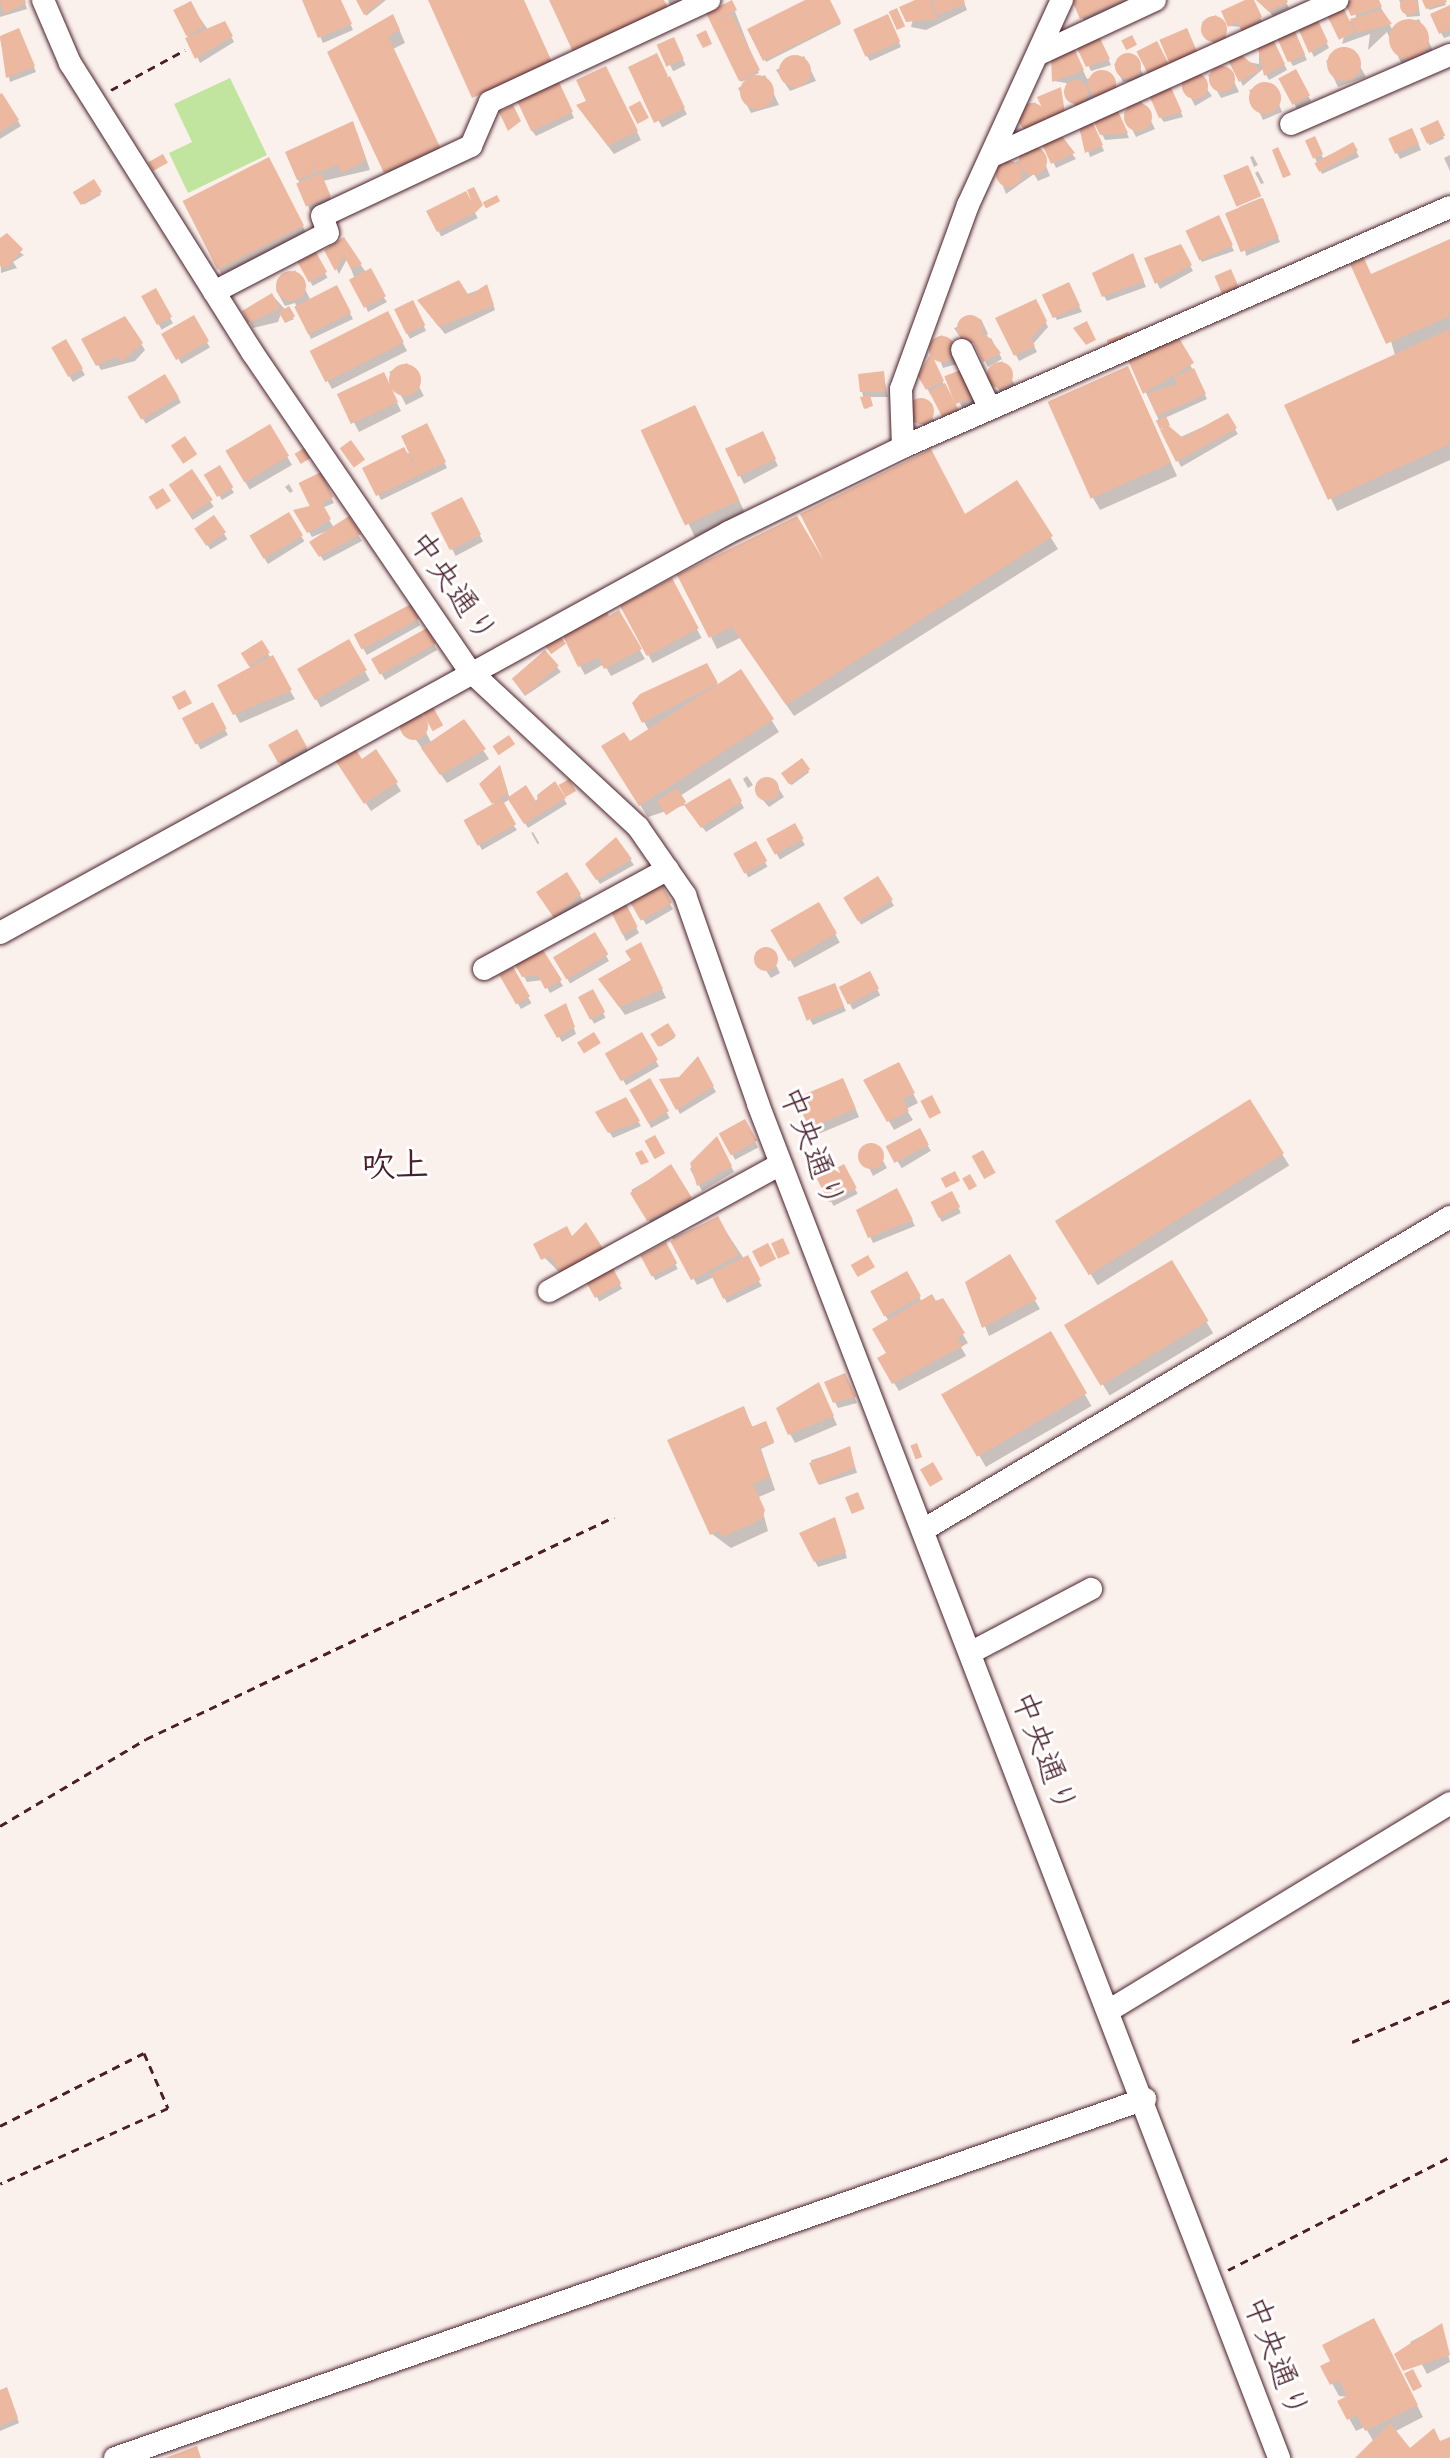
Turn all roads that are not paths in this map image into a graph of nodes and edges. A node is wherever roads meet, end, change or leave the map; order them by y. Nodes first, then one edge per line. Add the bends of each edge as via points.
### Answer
1 (43, 0) edge
2 (709, 0) edge
3 (1062, 0) edge
4 (1155, 0) edge
5 (1337, 0) edge
6 (1039, 54) junction
7 (1450, 55) edge
8 (1291, 124) dead end
9 (992, 156) junction
10 (1450, 207) edge
11 (214, 292) junction
12 (962, 350) dead end
13 (990, 409) junction
14 (903, 447) junction
15 (469, 670) junction
16 (668, 869) junction
17 (0, 933) edge
18 (484, 969) dead end
19 (781, 1164) junction
20 (1450, 1217) edge
21 (549, 1291) dead end
22 (923, 1530) junction
23 (1091, 1589) dead end
24 (970, 1653) junction
25 (1450, 1803) edge
26 (1110, 2010) junction
27 (1145, 2099) junction
28 (115, 2458) edge
29 (1279, 2458) edge

1 - 11 street, 中央通り via 93,100
2 - 11 street via 490,102 471,146 322,216 328,233
3 - 6 street
4 - 6 street
5 - 9 street
6 - 9 street
7 - 8 street
9 - 14 street via 901,389
10 - 13 street
11 - 15 street, 中央通り
12 - 13 street
13 - 14 street
14 - 15 street
15 - 16 street, 中央通り via 638,827
15 - 17 street
16 - 18 street
16 - 19 street, 中央通り via 705,937
19 - 21 street
19 - 22 street, 中央通り
20 - 22 street
22 - 24 street, 中央通り
23 - 24 street
24 - 26 street, 中央通り
25 - 26 street
26 - 27 street, 中央通り
27 - 28 street
27 - 29 street, 中央通り

